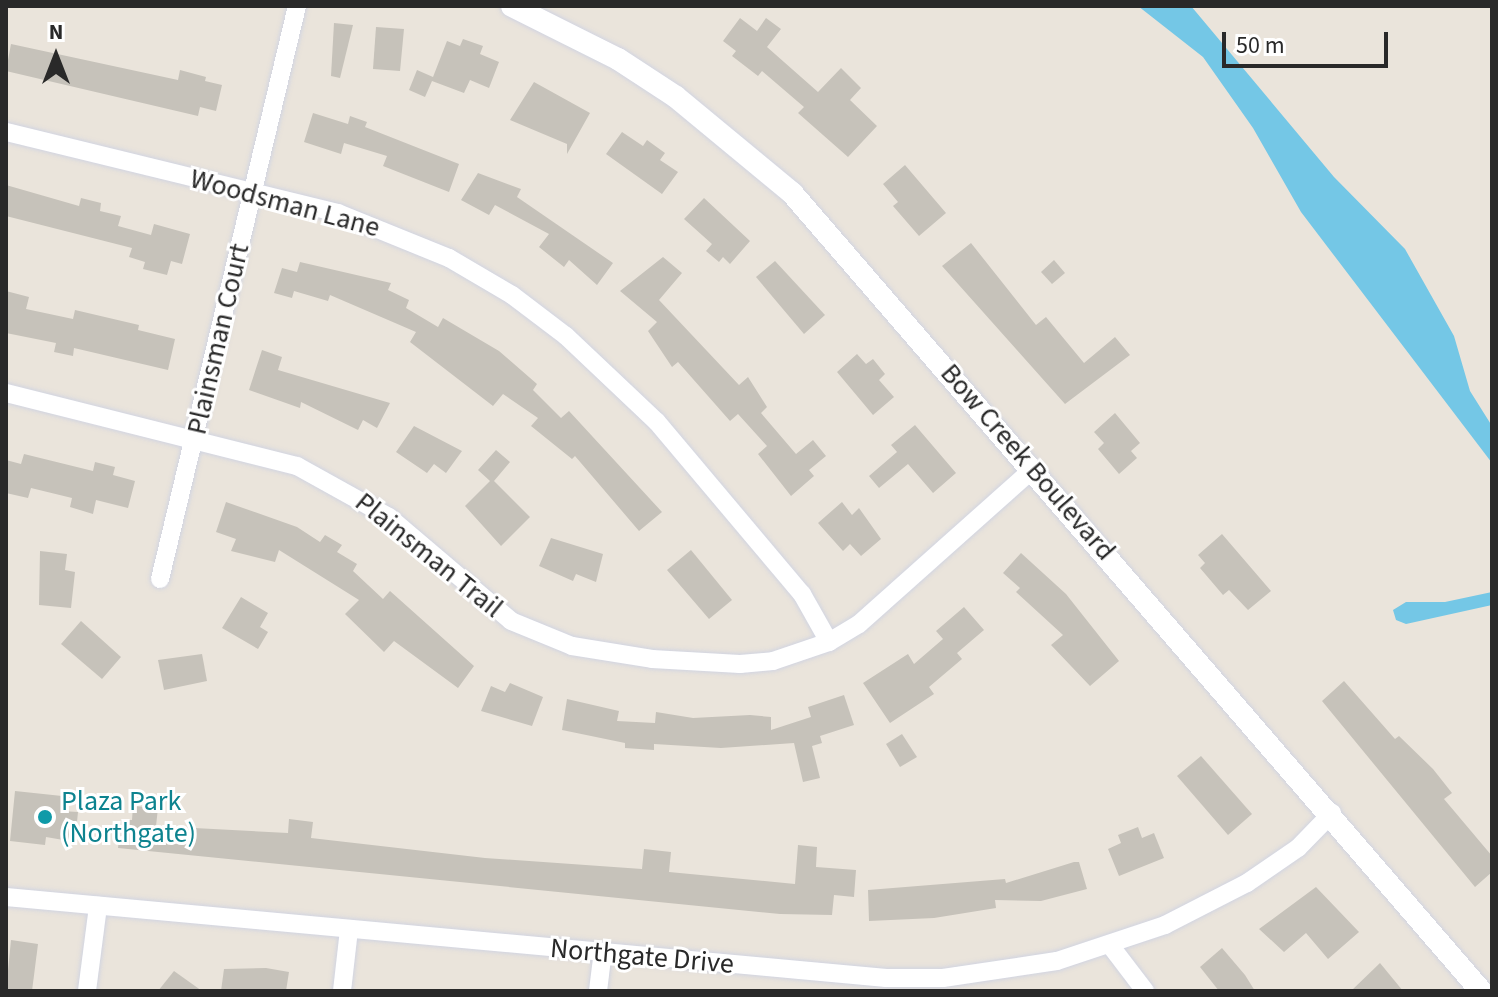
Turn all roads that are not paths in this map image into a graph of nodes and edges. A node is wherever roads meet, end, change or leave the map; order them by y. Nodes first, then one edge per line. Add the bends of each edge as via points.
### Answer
1 (297, 6) edge
2 (512, 6) edge
3 (6, 132) edge
4 (254, 192) junction
5 (6, 393) edge
6 (195, 438) junction
7 (1033, 469) junction
8 (160, 579) dead end
9 (829, 642) junction
10 (1332, 813) junction
11 (6, 897) edge
12 (98, 906) junction
13 (349, 930) junction
14 (1110, 945) junction
15 (603, 953) junction
16 (87, 991) edge
17 (342, 991) edge
18 (598, 991) edge
19 (1145, 991) edge
20 (1481, 991) edge

1 - 4 street, Plainsman Court
2 - 7 street, Bow Creek Boulevard via 618,59 731,138 792,193
3 - 4 street, Woodsman Lane
4 - 6 street, Plainsman Court
4 - 9 street, Woodsman Lane via 338,213 436,252 512,295 566,336 657,422 802,594
5 - 6 street, Plainsman Trail
6 - 8 street, Plainsman Court
6 - 9 street, Plainsman Trail via 297,466 345,489 389,517 511,621 572,646 652,659 740,664 773,661
7 - 9 street, Plainsman Trail via 859,624
7 - 10 street, Bow Creek Boulevard
10 - 14 street, Northgate Drive via 1298,848 1247,883 1165,925
10 - 20 street, Bow Creek Boulevard
11 - 12 street, Northgate Drive
12 - 13 street, Northgate Drive
12 - 16 street
13 - 15 street, Northgate Drive
13 - 17 street
14 - 15 street, Northgate Drive via 1043,964 943,978 886,978
14 - 19 street
15 - 18 street

